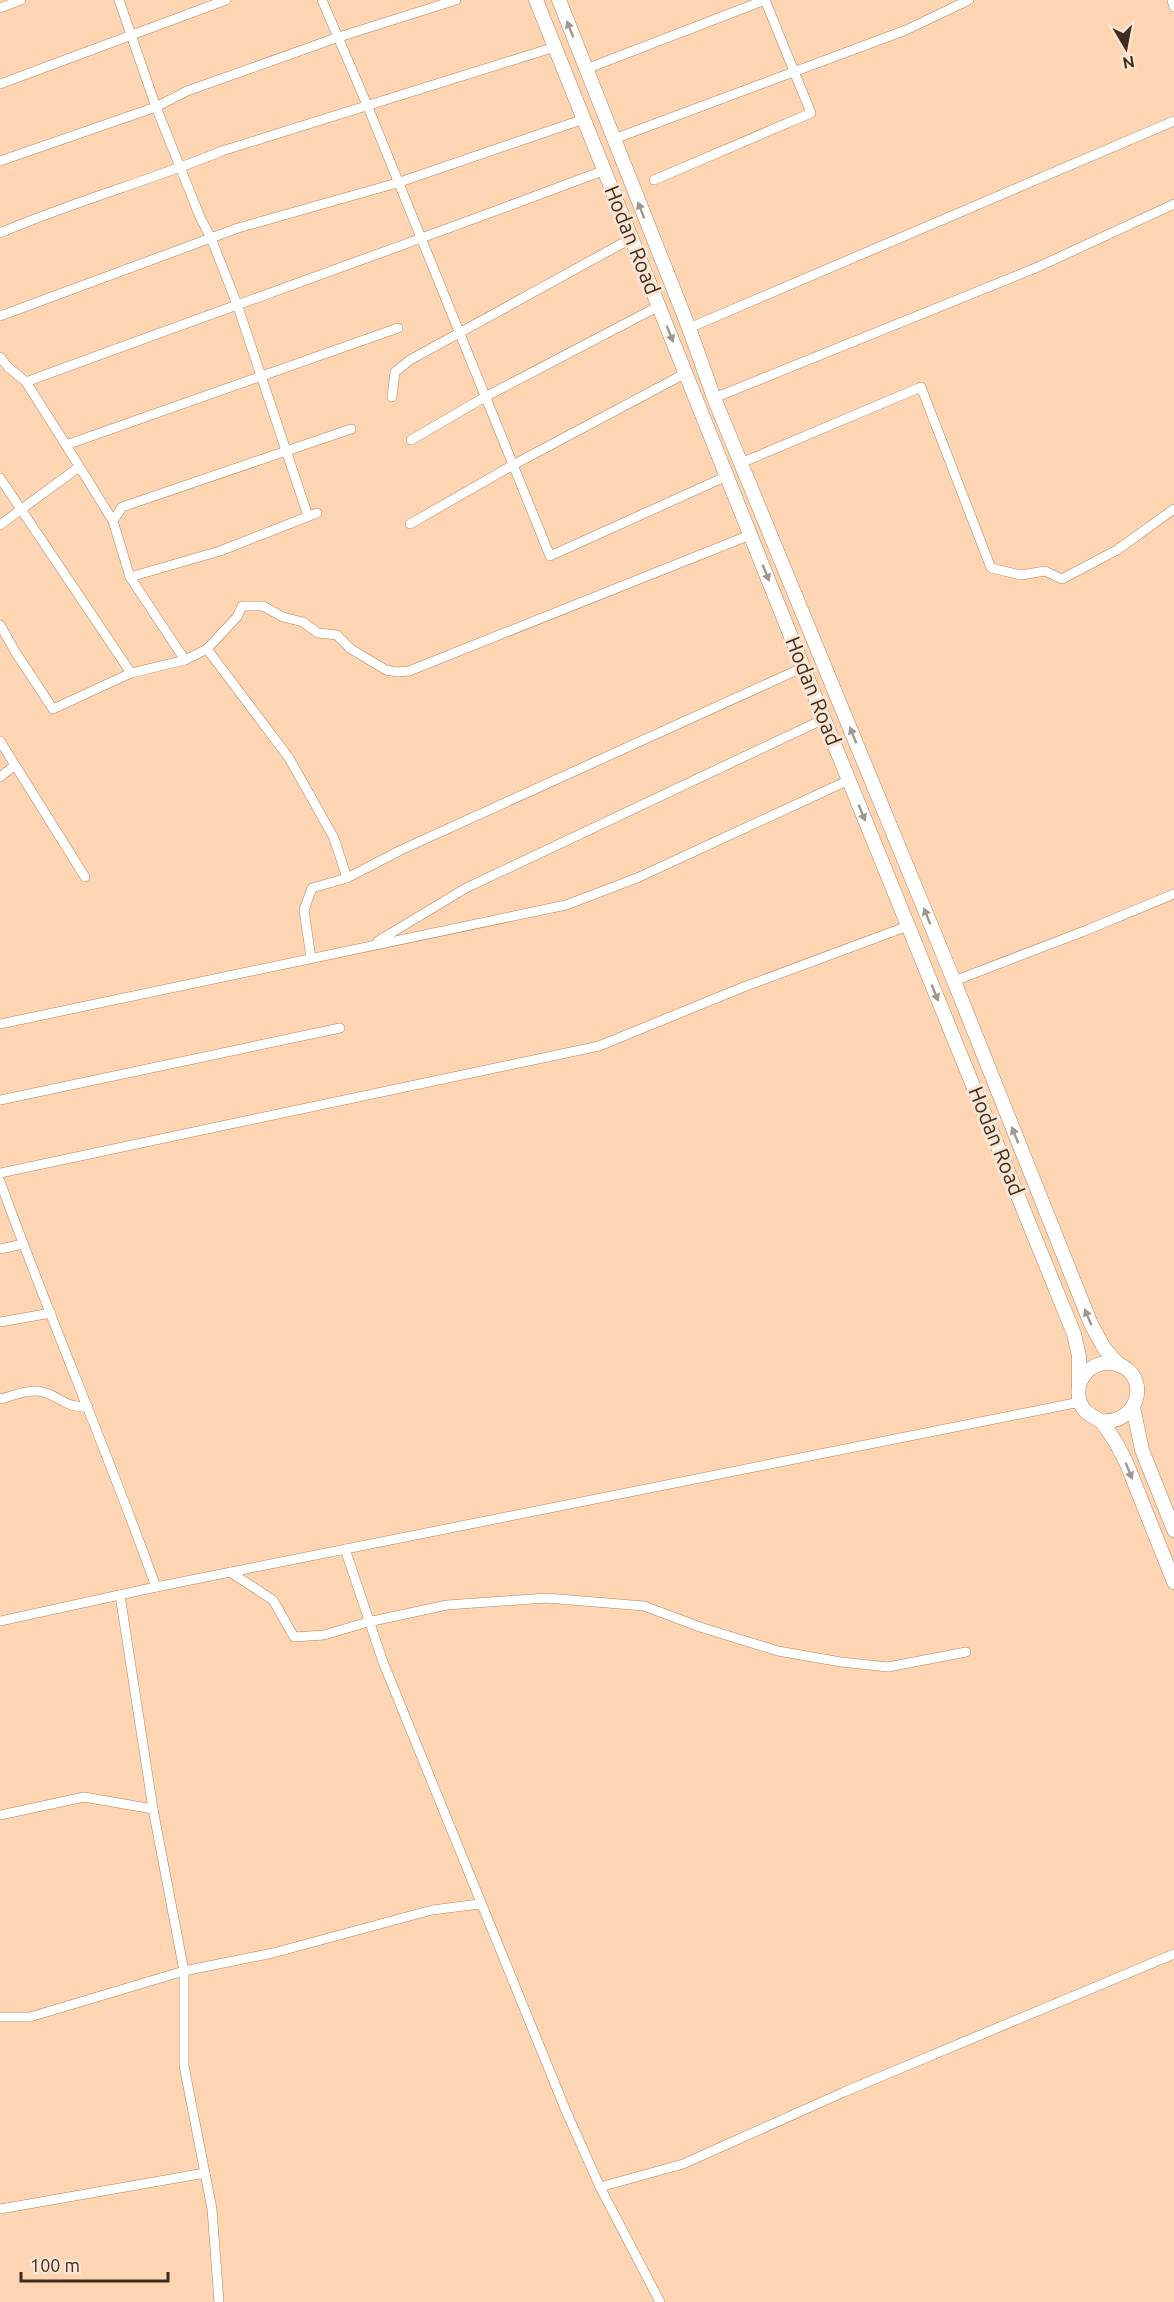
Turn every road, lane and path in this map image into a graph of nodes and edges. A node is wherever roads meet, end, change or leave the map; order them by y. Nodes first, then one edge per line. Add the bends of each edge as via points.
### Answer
1 (21, 0) edge
2 (119, 0) edge
3 (226, 0) edge
4 (321, 0) edge
5 (456, 0) edge
6 (536, 0) edge
7 (558, 0) edge
8 (969, 0) edge
9 (1172, 0) edge
10 (1174, 7) edge
11 (0, 8) edge
12 (132, 37) junction
13 (336, 38) junction
14 (555, 47) junction
15 (586, 69) junction
16 (794, 71) junction
17 (0, 84) edge
18 (368, 106) junction
19 (156, 107) junction
20 (584, 119) junction
21 (1174, 121) edge
22 (614, 139) junction
23 (0, 161) edge
24 (180, 168) junction
25 (604, 170) junction
26 (654, 180) dead end
27 (397, 183) junction
28 (1174, 204) edge
29 (0, 220) edge
30 (3, 232) edge
31 (212, 238) junction
32 (632, 238) junction
33 (420, 240) junction
34 (237, 304) junction
35 (659, 306) junction
36 (0, 316) edge
37 (398, 328) dead end
38 (689, 328) junction
39 (458, 332) junction
40 (0, 357) edge
41 (686, 374) junction
42 (262, 375) junction
43 (26, 382) junction
44 (392, 397) dead end
45 (485, 397) junction
46 (714, 398) junction
47 (351, 429) dead end
48 (411, 440) dead end
49 (66, 445) junction
50 (286, 453) junction
51 (741, 463) junction
52 (513, 465) junction
53 (79, 467) junction
54 (727, 476) junction
55 (0, 478) edge
56 (21, 508) junction
57 (1174, 509) edge
58 (112, 521) junction
59 (410, 524) dead end
60 (0, 525) edge
61 (750, 535) junction
62 (130, 577) junction
63 (0, 625) edge
64 (207, 649) junction
65 (186, 660) junction
66 (804, 667) junction
67 (131, 673) junction
68 (824, 719) junction
69 (0, 741) edge
70 (15, 765) junction
71 (0, 777) edge
72 (849, 780) junction
73 (85, 877) dead end
74 (347, 878) junction
75 (1174, 894) edge
76 (908, 926) junction
77 (372, 945) junction
78 (311, 958) junction
79 (954, 981) junction
80 (0, 1024) edge
81 (340, 1028) dead end
82 (0, 1100) edge
83 (0, 1173) edge
84 (0, 1181) edge
85 (23, 1244) junction
86 (0, 1249) edge
87 (51, 1313) junction
88 (0, 1322) edge
89 (1119, 1365) junction
90 (1079, 1384) junction
91 (0, 1399) edge
92 (1080, 1402) junction
93 (88, 1407) junction
94 (1133, 1407) junction
95 (1100, 1421) junction
96 (1174, 1530) edge
97 (345, 1549) junction
98 (230, 1572) junction
99 (1174, 1582) edge
100 (156, 1587) junction
101 (120, 1595) junction
102 (0, 1621) edge
103 (368, 1622) junction
104 (966, 1652) dead end
105 (153, 1809) junction
106 (0, 1815) edge
107 (480, 1904) junction
108 (1174, 1954) edge
109 (184, 1971) junction
110 (0, 2018) edge
111 (205, 2173) junction
112 (600, 2187) junction
113 (0, 2209) edge
114 (219, 2302) edge
115 (660, 2302) edge

1 - 11 street
2 - 12 street
3 - 12 street
4 - 13 street
5 - 13 street
6 - 14 main road, Hodan Road
15 -> 7 main road, Hodan Road
8 - 16 street via 906,30
9 - 10 street
12 - 17 street
12 - 19 street
13 - 18 street
13 - 19 street via 187,91
14 - 18 street
14 - 20 main road, Hodan Road
15 - 16 street via 765,0
15 - 22 main road, Hodan Road
16 - 22 street
16 - 26 street via 811,113
18 - 24 street
18 - 27 street
19 - 23 street
19 - 24 street
20 - 25 main road, Hodan Road
20 - 27 street
21 - 38 street
38 -> 22 main road, Hodan Road
24 - 30 street
24 - 31 street
25 - 32 main road, Hodan Road
25 - 33 street
27 - 31 street
27 - 33 street
28 - 46 street via 1038,267
29 - 30 street
31 - 34 street
31 - 36 street
32 - 35 main road, Hodan Road
32 - 39 street
33 - 34 street
33 - 39 street
34 - 42 street
34 - 43 street
35 -> 41 main road, Hodan Road
35 - 45 street
37 - 42 street
38 - 46 main road, Hodan Road
39 - 44 street via 394,372
39 - 45 street
40 - 43 street
41 - 52 street
41 - 54 main road, Hodan Road
42 - 49 street
42 - 50 street
43 - 49 street
45 - 48 street
45 - 52 street
46 - 51 main road, Hodan Road
47 - 50 street
49 - 53 street
50 - 58 street via 122,507
50 - 62 street via 313,514 220,551
51 - 57 street via 921,387 991,568 1020,575 1045,572 1062,579 1117,550
79 -> 51 main road, Hodan Road
52 - 54 street via 550,556
52 - 59 street
53 - 56 street
53 - 58 street
54 - 61 main road, Hodan Road
55 - 56 street
56 - 60 street
56 - 67 street
58 - 62 street
61 - 64 street via 409,671 386,670 351,649 337,635 318,633 303,622 263,606 242,606 237,617
61 -> 66 main road, Hodan Road
62 - 65 street
63 - 67 street via 53,709
64 - 65 street
64 - 74 street via 289,758 334,838
65 - 67 street
66 - 68 main road, Hodan Road
66 - 74 street
68 - 72 main road, Hodan Road
68 - 77 street via 466,888
69 - 70 street
70 - 71 street
70 - 73 street
72 -> 76 main road, Hodan Road
72 - 77 street via 637,878 566,905
74 - 78 street via 312,888 304,910
75 - 79 street
76 - 83 street via 599,1046
76 -> 90 main road, Hodan Road via 1074,1334
77 - 78 street
78 - 80 street
89 -> 79 main road, Hodan Road via 1091,1324
81 - 82 street
84 - 85 street
85 - 86 street
85 - 87 street
87 - 88 street
87 - 93 street
89 - 90 main road via 1090,1368
89 - 94 main road, Hodan Road via 1134,1378 1137,1398
90 - 92 main road, Hodan Road
91 - 93 street via 41,1391 66,1405
92 - 95 main road via 1084,1411
92 - 97 street
93 - 100 street
94 - 95 main road via 1119,1420
94 - 96 main road, Hodan Road via 1142,1450
95 -> 99 main road via 1123,1455
97 - 98 street
97 - 103 street
98 - 100 street
98 - 103 street via 273,1600 294,1637 324,1635
100 - 101 street
101 - 102 street
101 - 105 street
103 - 104 street via 447,1605 546,1598 644,1606 778,1651 841,1662 888,1667
103 - 107 street
105 - 106 street via 84,1797
105 - 109 street
107 - 109 street via 432,1910 273,1953
107 - 112 street
108 - 112 street via 683,2164
109 - 110 street via 30,2017
109 - 111 street via 184,2066
111 - 113 street
111 - 114 street via 212,2209
112 - 115 street

